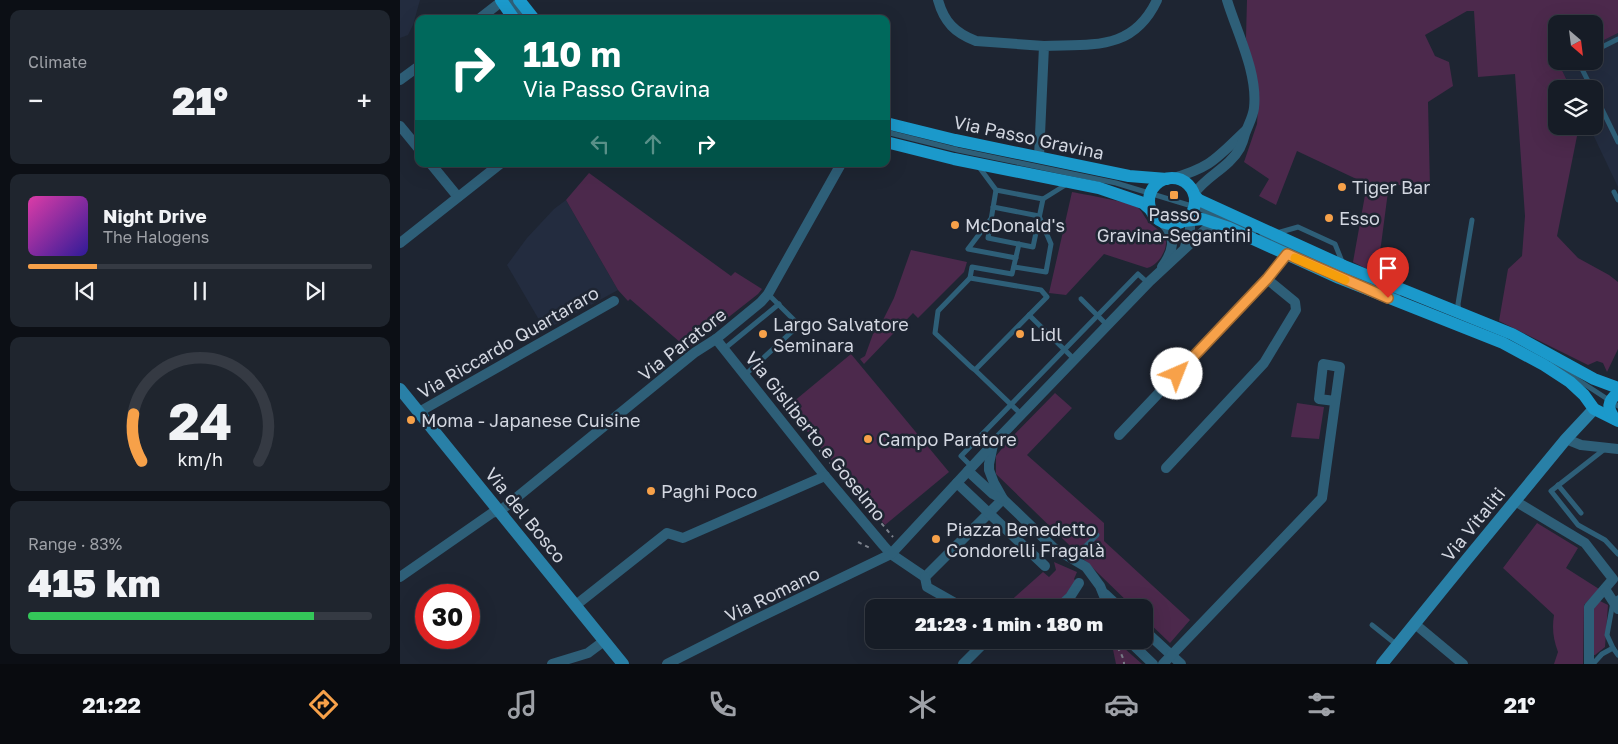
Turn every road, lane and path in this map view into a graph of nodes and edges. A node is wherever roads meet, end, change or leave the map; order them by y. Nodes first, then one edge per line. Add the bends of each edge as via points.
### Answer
1 (502, 0) edge
2 (510, 0) edge
3 (519, 0) edge
4 (938, 0) edge
5 (1157, 0) edge
6 (1227, 0) edge
7 (484, 15) edge
8 (511, 15) edge
9 (521, 15) edge
10 (531, 15) edge
11 (1618, 39) edge
12 (1044, 46) junction
13 (1603, 46) edge
14 (415, 69) edge
15 (400, 80) edge
16 (1603, 111) edge
17 (890, 124) edge
18 (400, 126) edge
19 (1247, 129) junction
20 (890, 133) edge
21 (1618, 142) edge
22 (890, 143) edge
23 (415, 144) edge
24 (1039, 157) junction
25 (977, 164) junction
26 (433, 167) edge
27 (496, 167) edge
28 (840, 167) edge
29 (1168, 179) junction
30 (1069, 183) junction
31 (996, 190) junction
32 (1614, 192) dead end
33 (1151, 193) junction
34 (458, 197) junction
35 (1043, 198) junction
36 (1618, 200) edge
37 (993, 207) junction
38 (1191, 209) junction
39 (1150, 210) junction
40 (1039, 216) junction
41 (991, 220) junction
42 (1472, 220) dead end
43 (1163, 223) junction
44 (1228, 228) junction
45 (400, 243) edge
46 (1019, 244) junction
47 (1181, 254) junction
48 (1287, 254) junction
49 (1016, 258) junction
50 (1014, 267) junction
51 (970, 278) junction
52 (1267, 279) junction
53 (1149, 282) junction
54 (768, 294) junction
55 (1081, 299) dead end
56 (614, 301) dead end
57 (779, 304) junction
58 (1459, 312) junction
59 (1029, 315) junction
60 (1098, 316) junction
61 (1108, 326) junction
62 (716, 339) junction
63 (724, 349) junction
64 (1065, 350) junction
65 (1075, 360) junction
66 (975, 370) junction
67 (745, 375) junction
68 (1594, 379) junction
69 (1618, 382) edge
70 (1618, 388) edge
71 (400, 389) edge
72 (1615, 400) edge
73 (1335, 401) dead end
74 (1011, 405) junction
75 (1594, 409) junction
76 (419, 412) junction
77 (1022, 415) junction
78 (1617, 420) edge
79 (806, 435) dead end
80 (1119, 436) dead end
81 (1566, 439) junction
82 (993, 444) junction
83 (1607, 448) junction
84 (1618, 449) edge
85 (1166, 468) dead end
86 (970, 469) junction
87 (825, 476) junction
88 (957, 482) junction
89 (1558, 485) junction
90 (1003, 499) junction
91 (1515, 501) junction
92 (500, 511) junction
93 (989, 513) junction
94 (1581, 513) dead end
95 (1578, 525) junction
96 (1097, 535) dead end
97 (1571, 535) junction
98 (893, 537) dead end
99 (858, 542) dead end
100 (878, 551) dead end
101 (891, 554) junction
102 (1618, 554) edge
103 (1072, 559) junction
104 (1045, 566) dead end
105 (1616, 576) edge
106 (400, 577) edge
107 (925, 577) junction
108 (1079, 583) dead end
109 (1604, 589) junction
110 (1104, 594) junction
111 (948, 599) edge
112 (1068, 599) edge
113 (1106, 599) edge
114 (1110, 599) edge
115 (1616, 603) edge
116 (576, 605) junction
117 (1372, 624) dead end
118 (1415, 624) junction
119 (1153, 638) edge
120 (604, 640) junction
121 (1398, 645) junction
122 (1613, 648) junction
123 (979, 649) edge
124 (1117, 649) edge
125 (1137, 649) edge
126 (1172, 655) junction
127 (1618, 655) edge
128 (555, 664) edge
129 (624, 664) edge
130 (667, 664) edge
131 (963, 664) edge
132 (1124, 664) edge
133 (1153, 664) edge
134 (1163, 664) edge
135 (1181, 664) edge
136 (1382, 664) edge
137 (1462, 664) edge
138 (1589, 664) edge
139 (1593, 664) edge

1 - 7 street
1 - 8 main road
2 - 9 lane
3 - 10 main road
4 - 12 street via 951,27 967,38
5 - 12 street via 1134,32 1110,43
6 - 19 street via 1252,81 1254,107
11 - 13 lane
12 - 24 street
14 - 15 street
16 - 21 lane
17 - 24 main road, Via Passo Gravina
18 - 23 street
19 - 29 street via 1210,164 1196,172
19 - 38 street via 1233,157 1203,182
20 - 33 lane via 1116,182
22 - 25 main road, Via Passo Gravina
24 - 29 main road, Via Passo Gravina via 1135,177
25 - 30 main road, Via Passo Gravina
25 - 31 lane
26 - 34 street
27 - 34 street
28 - 54 street, Via Paratore
29 - 33 main road via 1159,183
29 - 38 main road via 1186,183
30 - 35 lane
30 - 39 main road, Via Passo Gravina via 1099,188 1142,203
31 - 35 lane
31 - 37 lane
32 - 36 lane
33 - 38 lane
33 - 39 main road
34 - 45 street
35 - 40 lane
37 - 40 lane
37 - 41 lane
38 - 43 main road via 1174,224
38 - 44 main road via 1208,221
38 - 47 street via 1189,238
38 - 58 main road via 1199,200 1344,266
38 - 72 lane via 1500,335
39 - 43 main road, Via Passo Gravina
40 - 46 lane via 1033,247
40 - 50 lane via 1051,244 1046,272
41 - 46 lane via 988,238
41 - 49 lane via 968,249
42 - 58 lane
43 - 53 street via 1172,236 1173,246
44 - 47 street via 1205,230
44 - 48 main road
46 - 49 lane
47 - 53 street
48 - 52 street
48 - 75 main road via 1503,343 1570,382
49 - 50 lane
50 - 51 lane via 1012,274 972,268
51 - 59 lane via 1040,290 1047,297
51 - 66 lane via 938,311 935,333
52 - 80 street
52 - 85 street via 1295,302 1296,310 1264,362
53 - 60 lane via 1138,274
53 - 61 street
54 - 57 lane
54 - 62 street, Via Paratore
55 - 60 lane
56 - 76 street, Via Riccardo Quartararo
57 - 63 lane
57 - 67 lane via 799,325
58 - 68 main road via 1512,334
59 - 64 lane
59 - 66 lane
60 - 61 lane
60 - 64 lane
61 - 65 street
62 - 63 street, Via Gisliberto e Goselmo
62 - 92 street, Via Paratore via 694,353
63 - 67 street, Via Gisliberto e Goselmo
64 - 65 lane
64 - 74 lane
65 - 77 street
66 - 74 lane
67 - 87 street, Via Gisliberto e Goselmo
68 - 69 main road
68 - 70 main road
71 - 76 main road, Via del Bosco
72 - 78 main road via 1609,411
73 - 126 street via 1322,498
74 - 77 lane
74 - 86 lane via 961,456
75 - 78 main road
75 - 81 main road, Via Vitaliti
76 - 92 main road, Via del Bosco
77 - 82 street
79 - 98 path
81 - 83 street via 1581,445
81 - 91 main road, Via Vitaliti
82 - 86 street
82 - 90 street via 989,470
83 - 84 street
83 - 89 lane
86 - 88 street
86 - 90 street via 993,494
87 - 101 street, Via Gisliberto e Goselmo
87 - 116 street via 683,538 667,533
88 - 93 street
88 - 101 street
89 - 94 lane
89 - 95 lane via 1551,491
90 - 93 street
90 - 103 street via 1054,548
91 - 97 street
91 - 118 main road, Via Vitaliti
92 - 106 street, Via Paratore via 492,513
92 - 116 main road, Via del Bosco
93 - 104 street
93 - 107 street
95 - 97 lane
95 - 102 lane via 1605,540
96 - 103 lane
97 - 105 street via 1585,543
99 - 100 path
101 - 107 street
101 - 130 street, Via Romano
103 - 110 street via 1092,573
105 - 109 street
107 - 111 street via 927,587
108 - 112 street
109 - 115 street
109 - 138 street via 1589,607
110 - 113 street
110 - 114 street
115 - 122 lane via 1607,635
116 - 120 main road, Via del Bosco
117 - 121 lane
118 - 121 main road, Via Vitaliti
118 - 137 street
119 - 126 street
120 - 128 street via 588,653
120 - 129 main road, Via del Bosco
121 - 136 main road, Via Vitaliti
122 - 127 lane
122 - 139 lane
123 - 131 street
124 - 132 path
125 - 133 street
126 - 134 street
126 - 135 street

